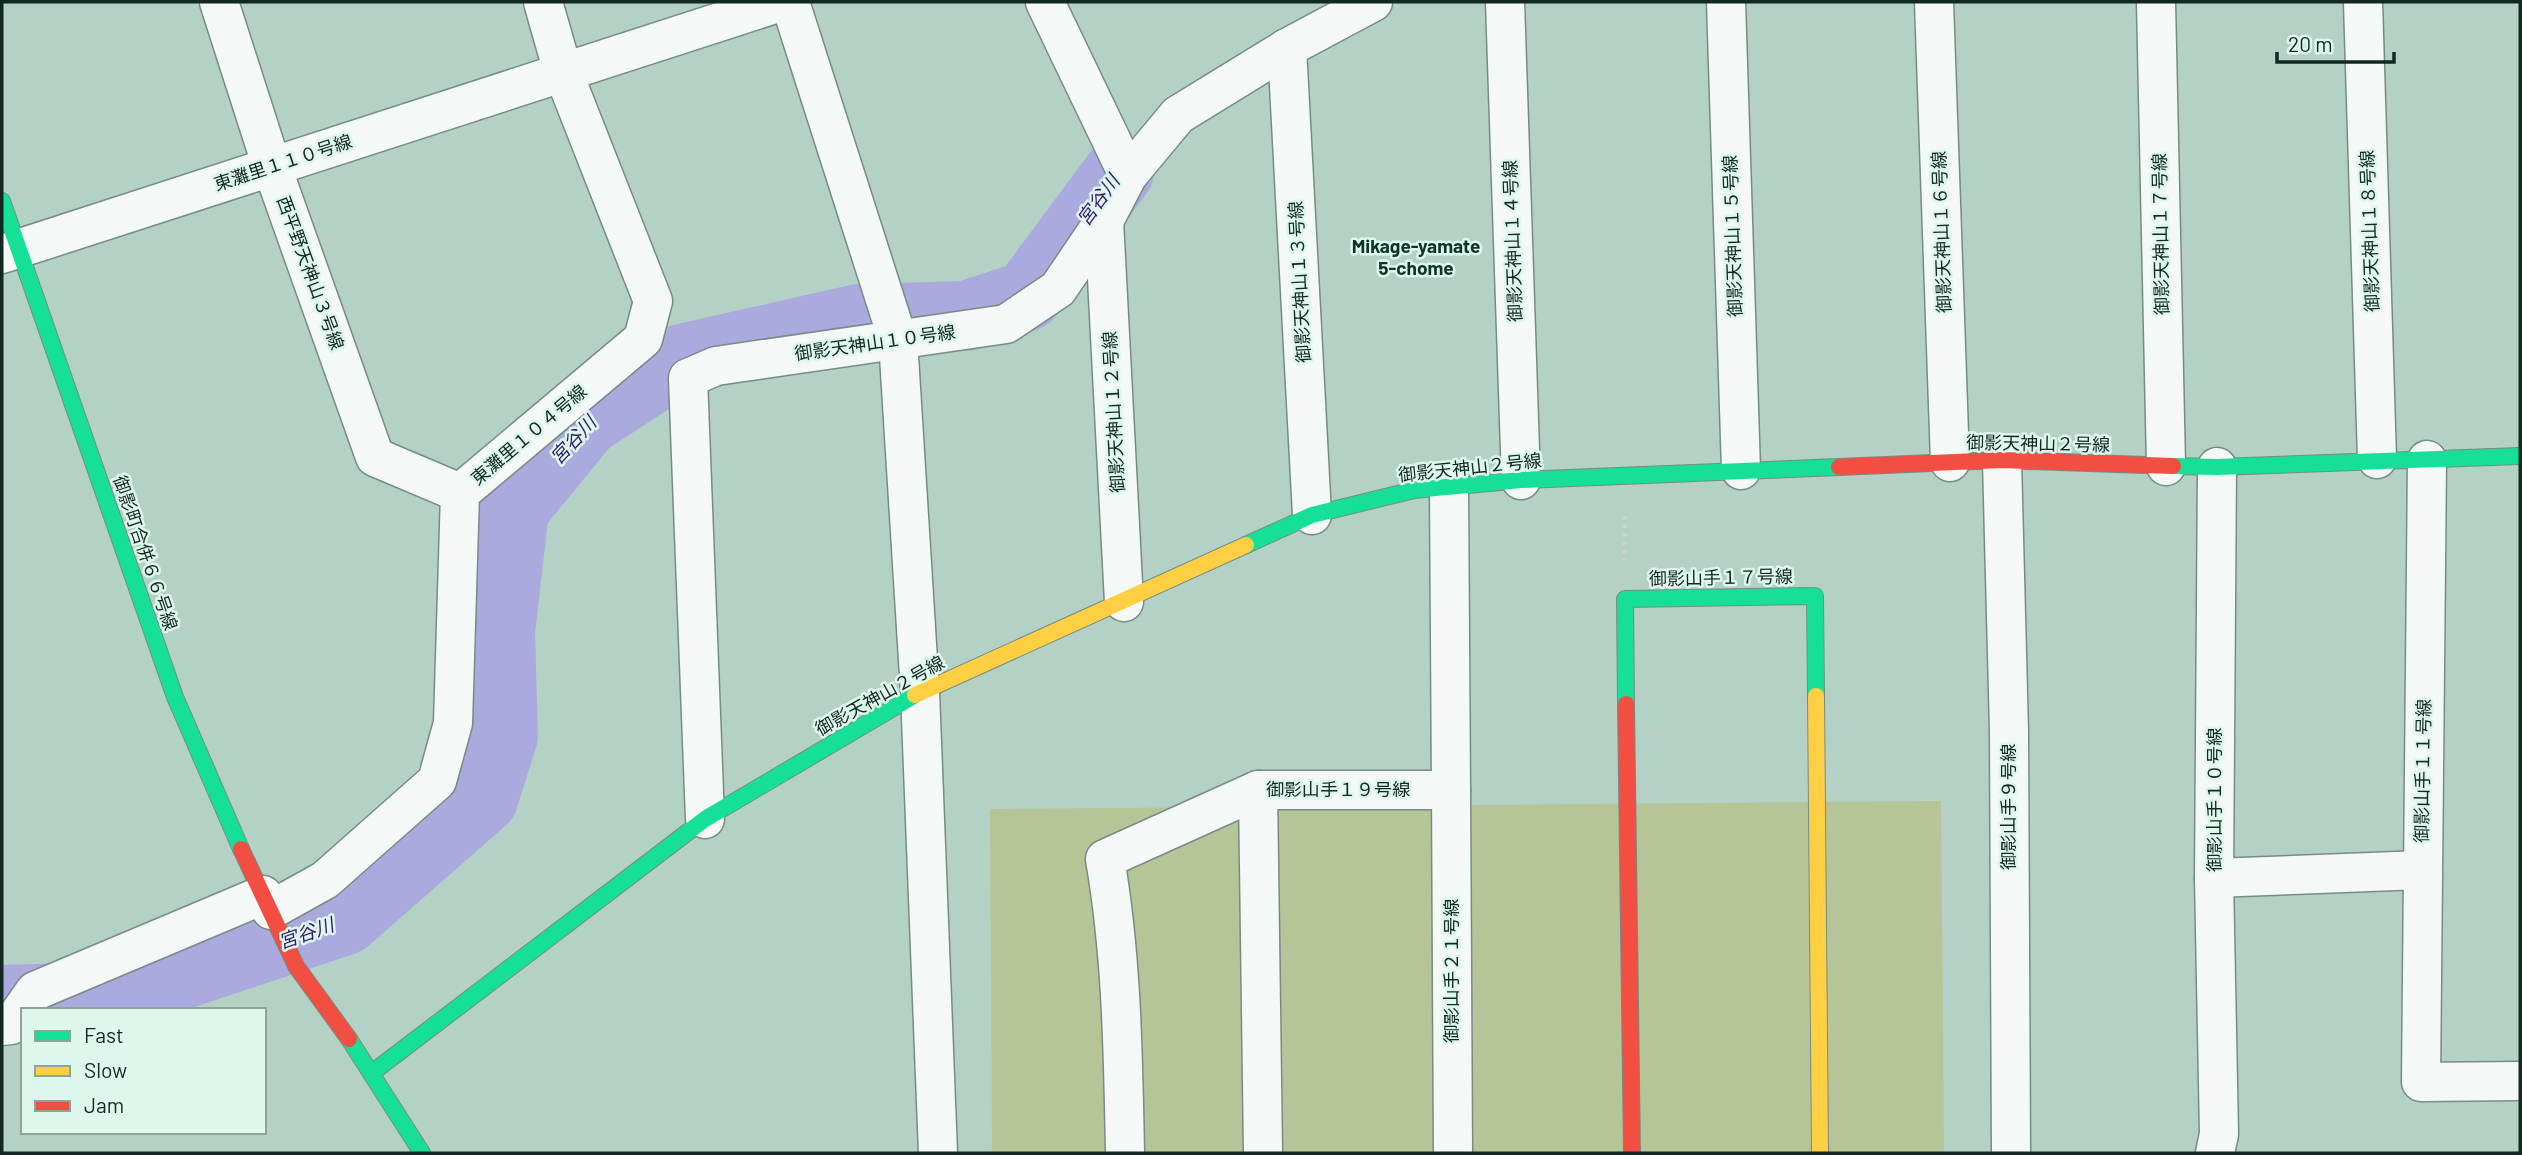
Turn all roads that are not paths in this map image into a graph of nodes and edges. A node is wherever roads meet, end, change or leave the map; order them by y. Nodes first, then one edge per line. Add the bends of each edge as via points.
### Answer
1 (219, 2) edge
2 (543, 2) edge
3 (781, 2) edge
4 (790, 2) edge
5 (1045, 2) edge
6 (1505, 2) edge
7 (1726, 2) edge
8 (1934, 2) edge
9 (2156, 2) edge
10 (2363, 2) edge
11 (1354, 7) edge
12 (1287, 48) junction
13 (564, 72) junction
14 (1122, 162) junction
15 (272, 167) junction
16 (2, 201) edge
17 (1104, 221) junction
18 (10, 252) edge
19 (898, 338) junction
20 (2520, 456) edge
21 (2377, 459) junction
22 (2001, 460) junction
23 (2427, 460) junction
24 (1950, 463) junction
25 (2166, 466) junction
26 (2217, 467) junction
27 (1741, 470) junction
28 (1521, 480) junction
29 (1449, 486) junction
30 (460, 493) junction
31 (1312, 515) junction
32 (1124, 602) junction
33 (919, 692) junction
34 (1258, 790) junction
35 (1451, 790) junction
36 (705, 819) junction
37 (2422, 870) junction
38 (2214, 878) junction
39 (267, 903) junction
40 (6, 1026) edge
41 (373, 1072) junction
42 (2520, 1081) edge
43 (2217, 1144) edge
44 (422, 1153) edge
45 (938, 1153) edge
46 (1125, 1153) edge
47 (1263, 1153) edge
48 (1454, 1153) edge
49 (1632, 1153) edge
50 (1820, 1153) edge
51 (2011, 1153) edge

1 - 15 street, 西平野天神山３号線
2 - 13 street, 東灘里１０４号線
3 - 13 street, 東灘里１１０号線
4 - 19 street
5 - 14 street
6 - 28 street, 御影天神山１４号線
7 - 27 street, 御影天神山１５号線
8 - 24 street, 御影天神山１６号線
9 - 25 street, 御影天神山１７号線
10 - 21 street, 御影天神山１８号線
11 - 12 street, 御影天神山１０号線
12 - 14 street, 御影天神山１０号線 via 1178,115
12 - 31 street, 御影天神山１３号線
13 - 15 street, 東灘里１１０号線
13 - 30 street, 東灘里１０４号線 via 653,301 643,339
14 - 17 street, 御影天神山１０号線
15 - 18 street, 東灘里１１０号線
15 - 30 street, 西平野天神山３号線 via 375,457
16 - 18 street, 御影町合併６６号線
17 - 19 street, 御影天神山１０号線 via 1058,289 1006,324
17 - 32 street, 御影天神山１２号線
18 - 39 street, 御影町合併６６号線 via 175,697
19 - 33 street
19 - 36 street, 御影天神山１０号線 via 716,366 688,378
20 - 23 street, 御影天神山２号線
21 - 23 street, 御影天神山２号線
21 - 26 street, 御影天神山２号線
22 - 24 street, 御影天神山２号線
22 - 25 street, 御影天神山２号線
22 - 51 street, 御影山手９号線 via 2009,731
23 - 37 street, 御影山手１１号線
24 - 27 street, 御影天神山２号線
25 - 26 street, 御影天神山２号線
26 - 38 street, 御影山手１０号線
27 - 28 street, 御影天神山２号線
28 - 29 street, 御影天神山２号線
29 - 31 street, 御影天神山２号線
29 - 35 street
30 - 39 street, 東灘里１０４号線 via 453,723 437,781 326,880
31 - 32 street, 御影天神山２号線
32 - 33 street, 御影天神山２号線
33 - 36 street, 御影天神山２号線
33 - 45 street
34 - 35 street, 御影山手１９号線
34 - 46 street, 御影山手１９号線 via 1105,859 1117,929 1122,1001
34 - 47 street
35 - 48 street, 御影山手２１号線
36 - 41 street, 御影天神山２号線
37 - 38 street
37 - 42 street, 御影山手１１号線 via 2421,1082
38 - 43 street, 御影山手１０号線
39 - 40 street, 東灘里１０４号線 via 35,991
39 - 41 street, 御影町合併６６号線 via 296,966
41 - 44 street, 御影町合併６６号線
49 - 50 street, 御影山手１７号線 via 1625,599 1815,596

